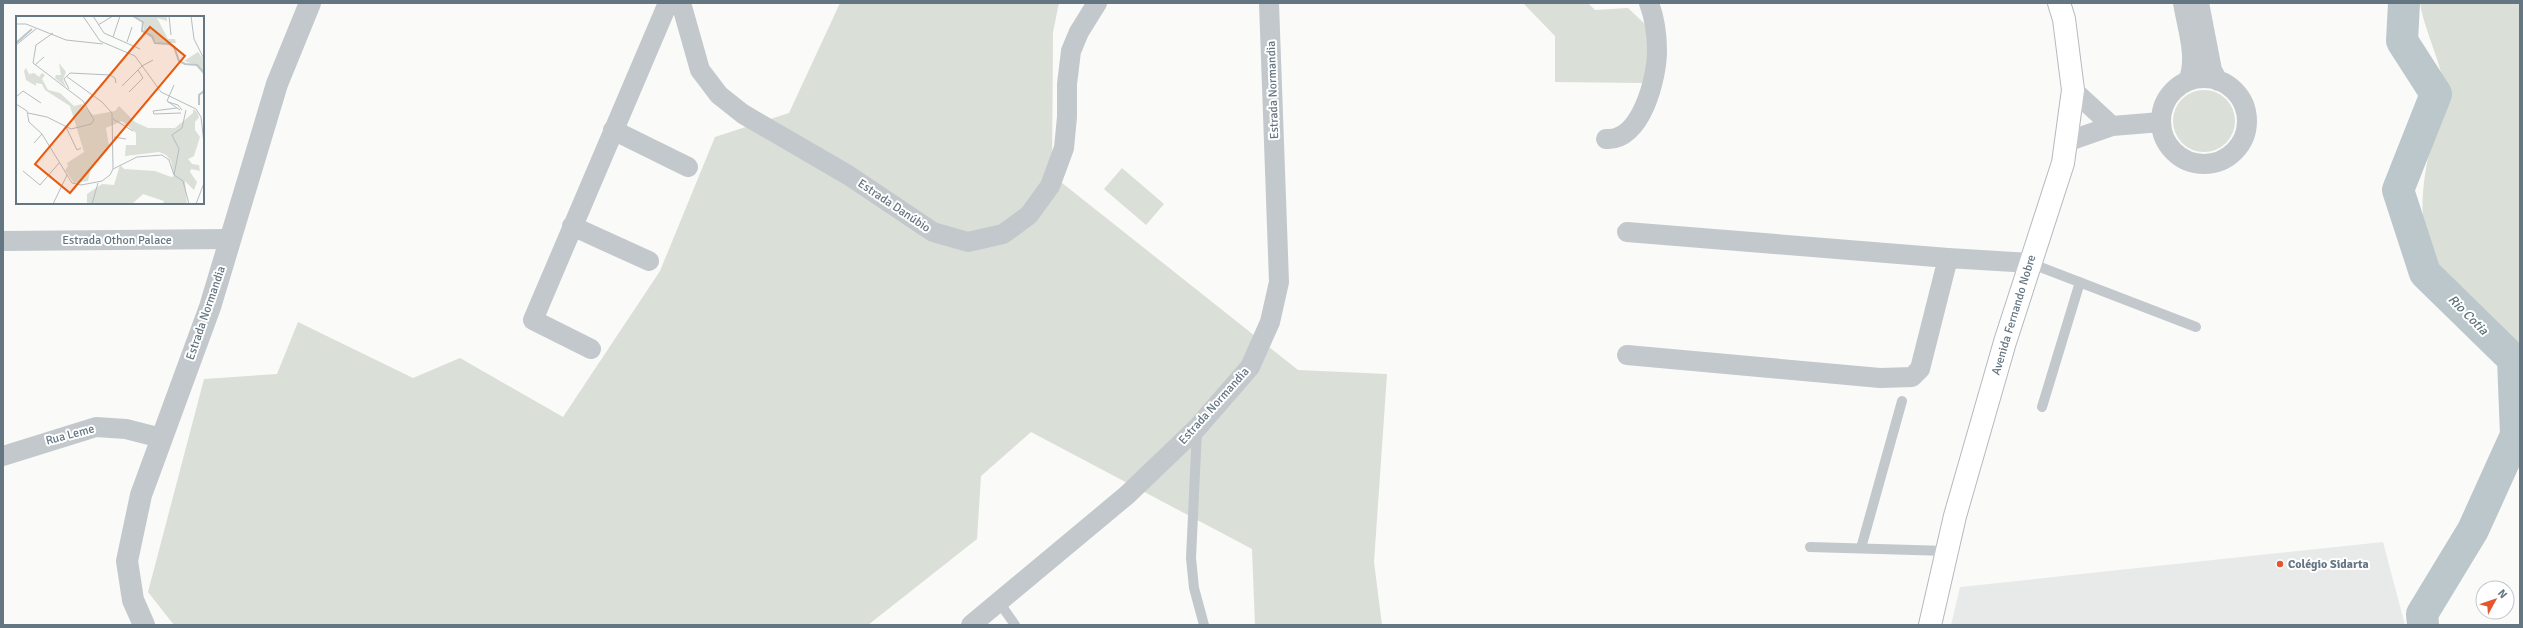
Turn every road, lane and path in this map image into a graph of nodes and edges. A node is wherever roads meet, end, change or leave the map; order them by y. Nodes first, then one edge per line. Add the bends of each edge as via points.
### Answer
1 (310, 3) edge
2 (668, 3) edge
3 (681, 3) edge
4 (1098, 3) edge
5 (1269, 3) edge
6 (1649, 3) edge
7 (2059, 3) edge
8 (2183, 3) edge
9 (2199, 3) edge
10 (2188, 81) junction
11 (2218, 81) junction
12 (2073, 90) junction
13 (2161, 122) junction
14 (2112, 126) junction
15 (613, 130) junction
16 (1606, 139) dead end
17 (2066, 142) junction
18 (688, 167) dead end
19 (572, 226) junction
20 (1627, 232) dead end
21 (230, 239) junction
22 (3, 241) edge
23 (1948, 258) junction
24 (649, 261) dead end
25 (2030, 263) junction
26 (2080, 282) junction
27 (2196, 327) dead end
28 (591, 349) dead end
29 (1626, 355) dead end
30 (1902, 401) dead end
31 (2042, 407) dead end
32 (1197, 428) junction
33 (161, 438) junction
34 (3, 456) edge
35 (1810, 547) dead end
36 (1861, 548) junction
37 (1947, 551) junction
38 (999, 602) junction
39 (144, 625) edge
40 (971, 625) edge
41 (1015, 625) edge
42 (1204, 625) edge
43 (1930, 625) edge

1 - 21 street, Estrada Normandia via 276,84
2 - 15 street
3 - 4 street, Estrada Danúbio via 700,70 719,94 743,114 848,175 933,232 968,242 1003,234 1029,215 1050,186 1064,148 1071,51 1078,32
5 - 32 street, Estrada Normandia via 1279,282 1270,322 1250,367
6 - 16 street via 1655,18 1656,75 1644,110 1633,127 1613,140
7 - 12 main road, Avenida Fernando Nobre via 2064,19
8 - 10 street via 2193,61 2193,71
9 - 11 street via 2212,70
10 - 11 street via 2208,78
10 - 13 street via 2171,93 2162,112
11 - 13 street via 2236,92 2242,101 2247,121 2243,141 2229,156 2215,163 2200,164 2180,157 2166,142
12 - 14 street
12 - 17 main road, Avenida Fernando Nobre
13 - 14 street
14 - 17 street
15 - 18 street
15 - 19 street
17 - 25 main road, Avenida Fernando Nobre via 2063,163
19 - 24 street
19 - 28 street via 533,320
20 - 23 street
21 - 22 street, Estrada Othon Palace
21 - 33 street, Estrada Normandia via 210,307
23 - 25 street
23 - 29 street via 1920,368 1912,377 1880,378
25 - 26 lane
25 - 37 main road, Avenida Fernando Nobre via 2002,350
26 - 27 lane
26 - 31 lane
30 - 36 lane
32 - 38 street, Estrada Normandia via 1127,495
32 - 42 lane via 1191,558 1194,588
33 - 34 street, Rua Leme via 126,429 96,427
33 - 39 street, Estrada Normandia via 141,495 127,561 133,600
35 - 36 lane
36 - 37 lane
37 - 43 main road, Avenida Fernando Nobre
38 - 40 street, Estrada Normandia
38 - 41 lane

